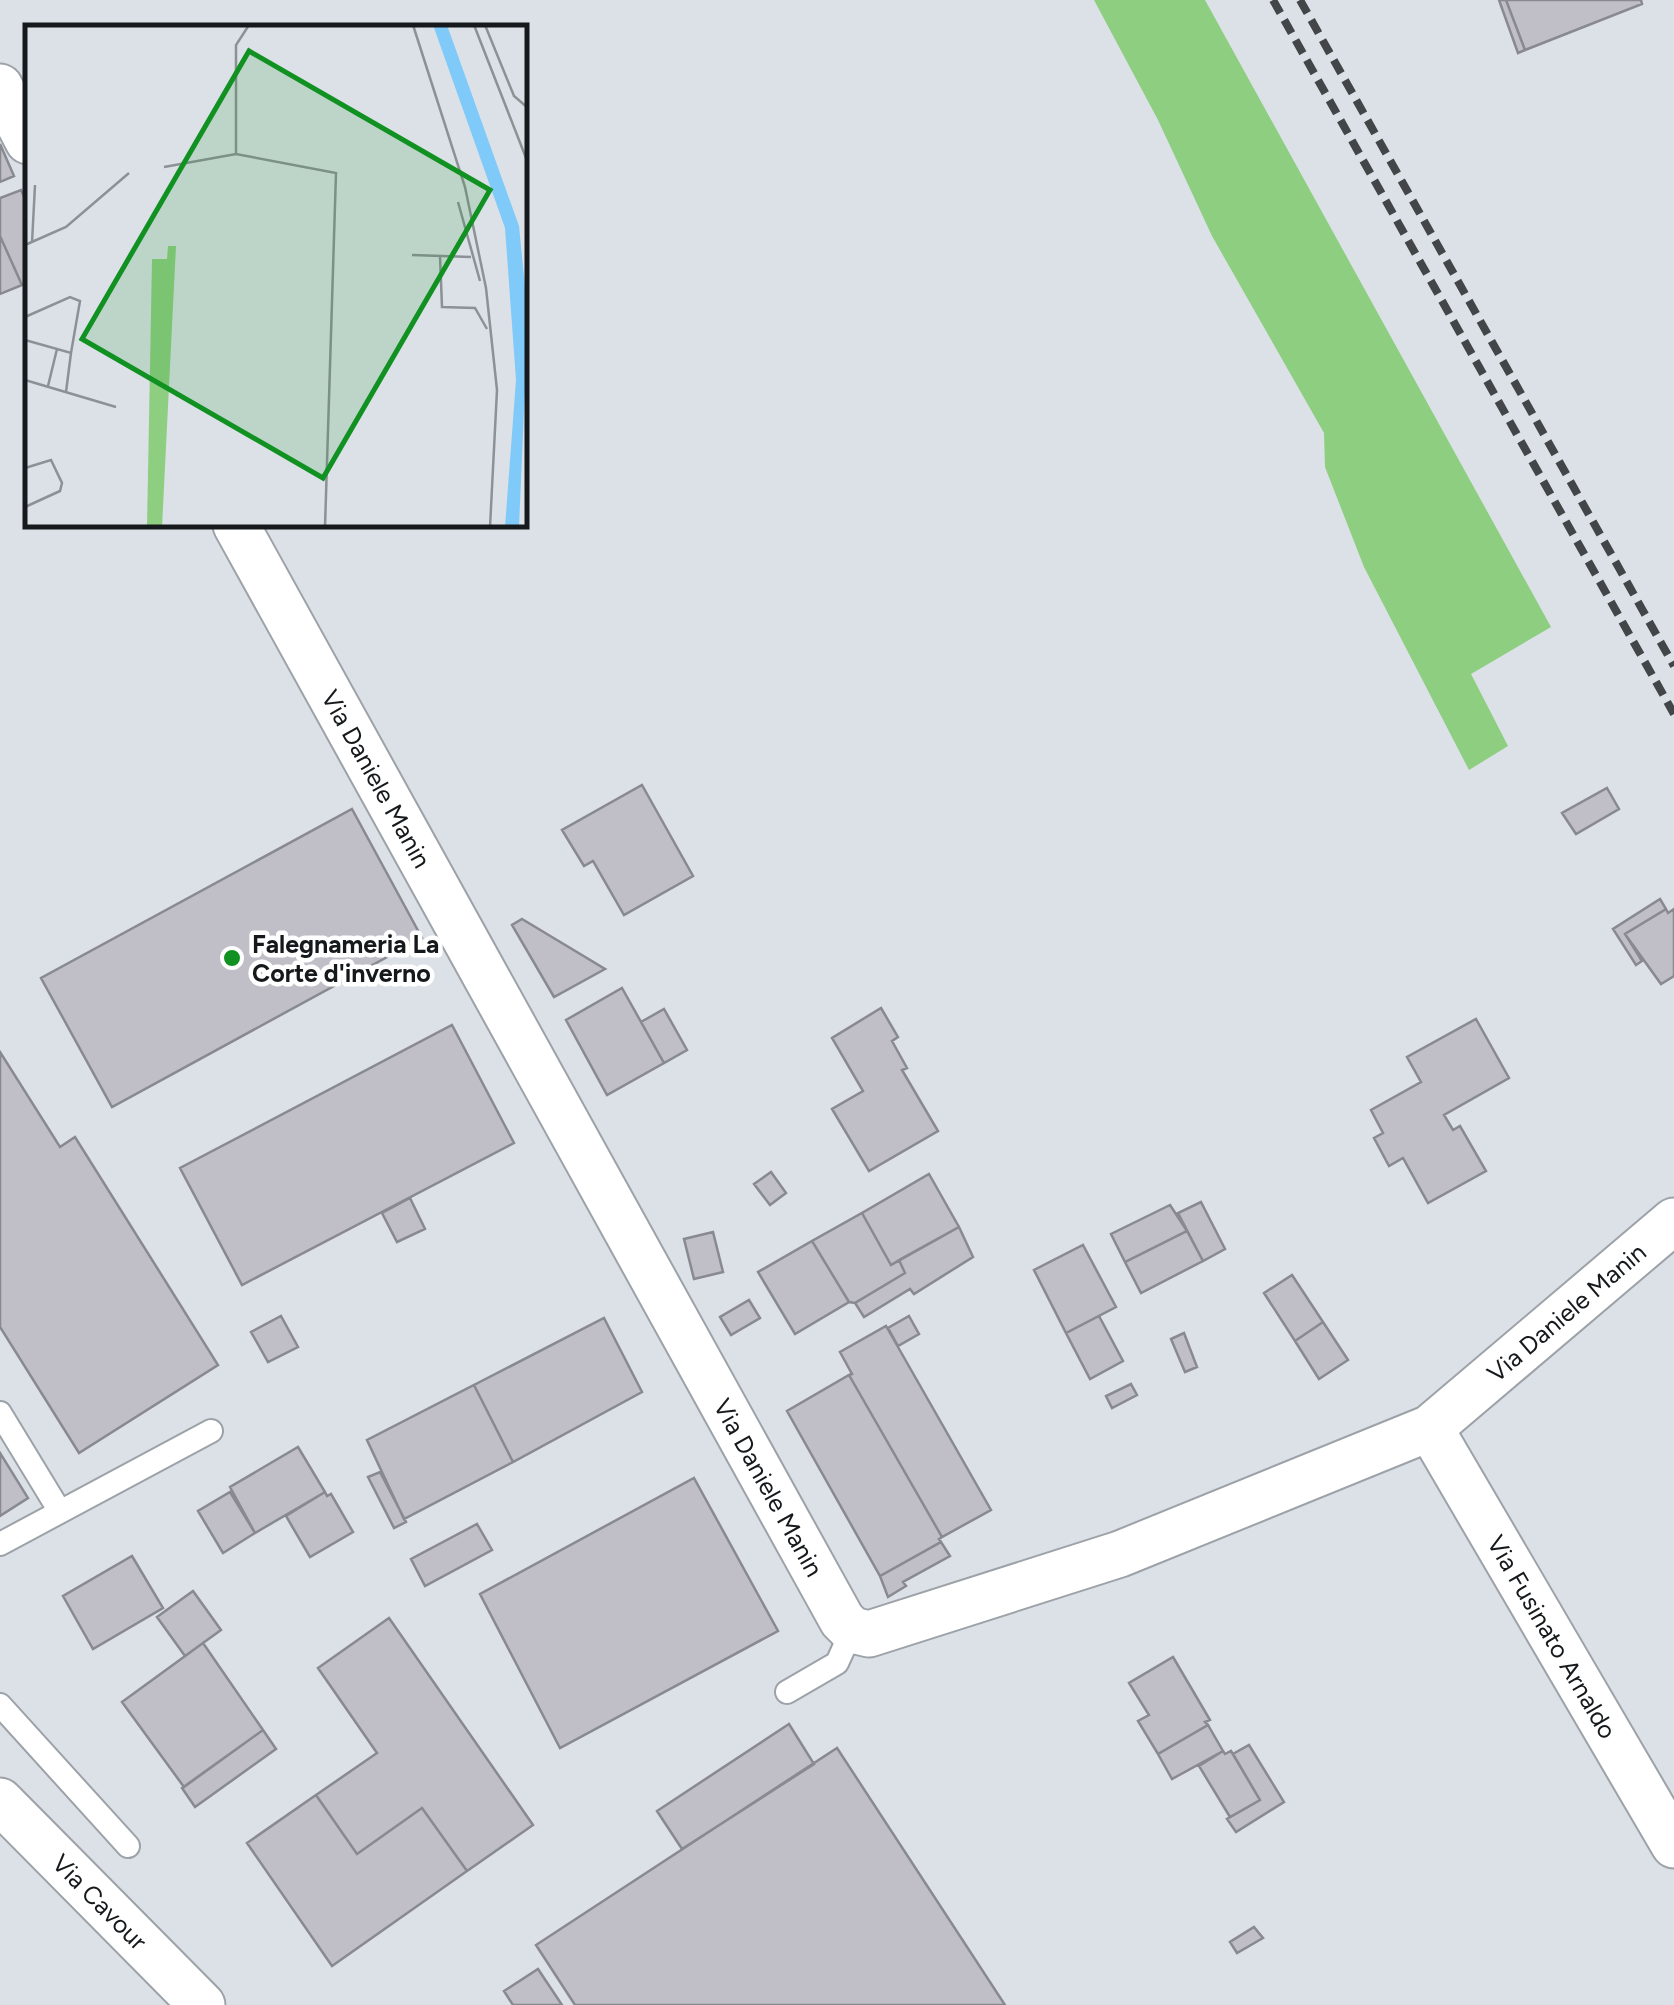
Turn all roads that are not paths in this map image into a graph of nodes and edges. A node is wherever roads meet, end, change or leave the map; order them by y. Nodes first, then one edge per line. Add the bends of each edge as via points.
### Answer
1 (0, 87) edge
2 (25, 136) edge
3 (238, 528) edge
4 (1674, 1221) edge
5 (0, 1413) edge
6 (1430, 1428) junction
7 (211, 1431) dead end
8 (59, 1510) junction
9 (0, 1544) edge
10 (852, 1630) junction
11 (787, 1692) dead end
12 (0, 1705) edge
13 (0, 1802) edge
14 (1674, 1845) edge
15 (128, 1846) dead end
16 (202, 2005) edge

1 - 2 street
3 - 10 street, Via Daniele Manin
4 - 6 street, Via Daniele Manin
5 - 8 lane
6 - 10 street, Via Daniele Manin via 1120,1554 869,1634
6 - 14 street, Via Fusinato Arnaldo
7 - 8 lane
8 - 9 lane
10 - 11 lane via 837,1662
12 - 15 lane
13 - 16 street, Via Cavour

